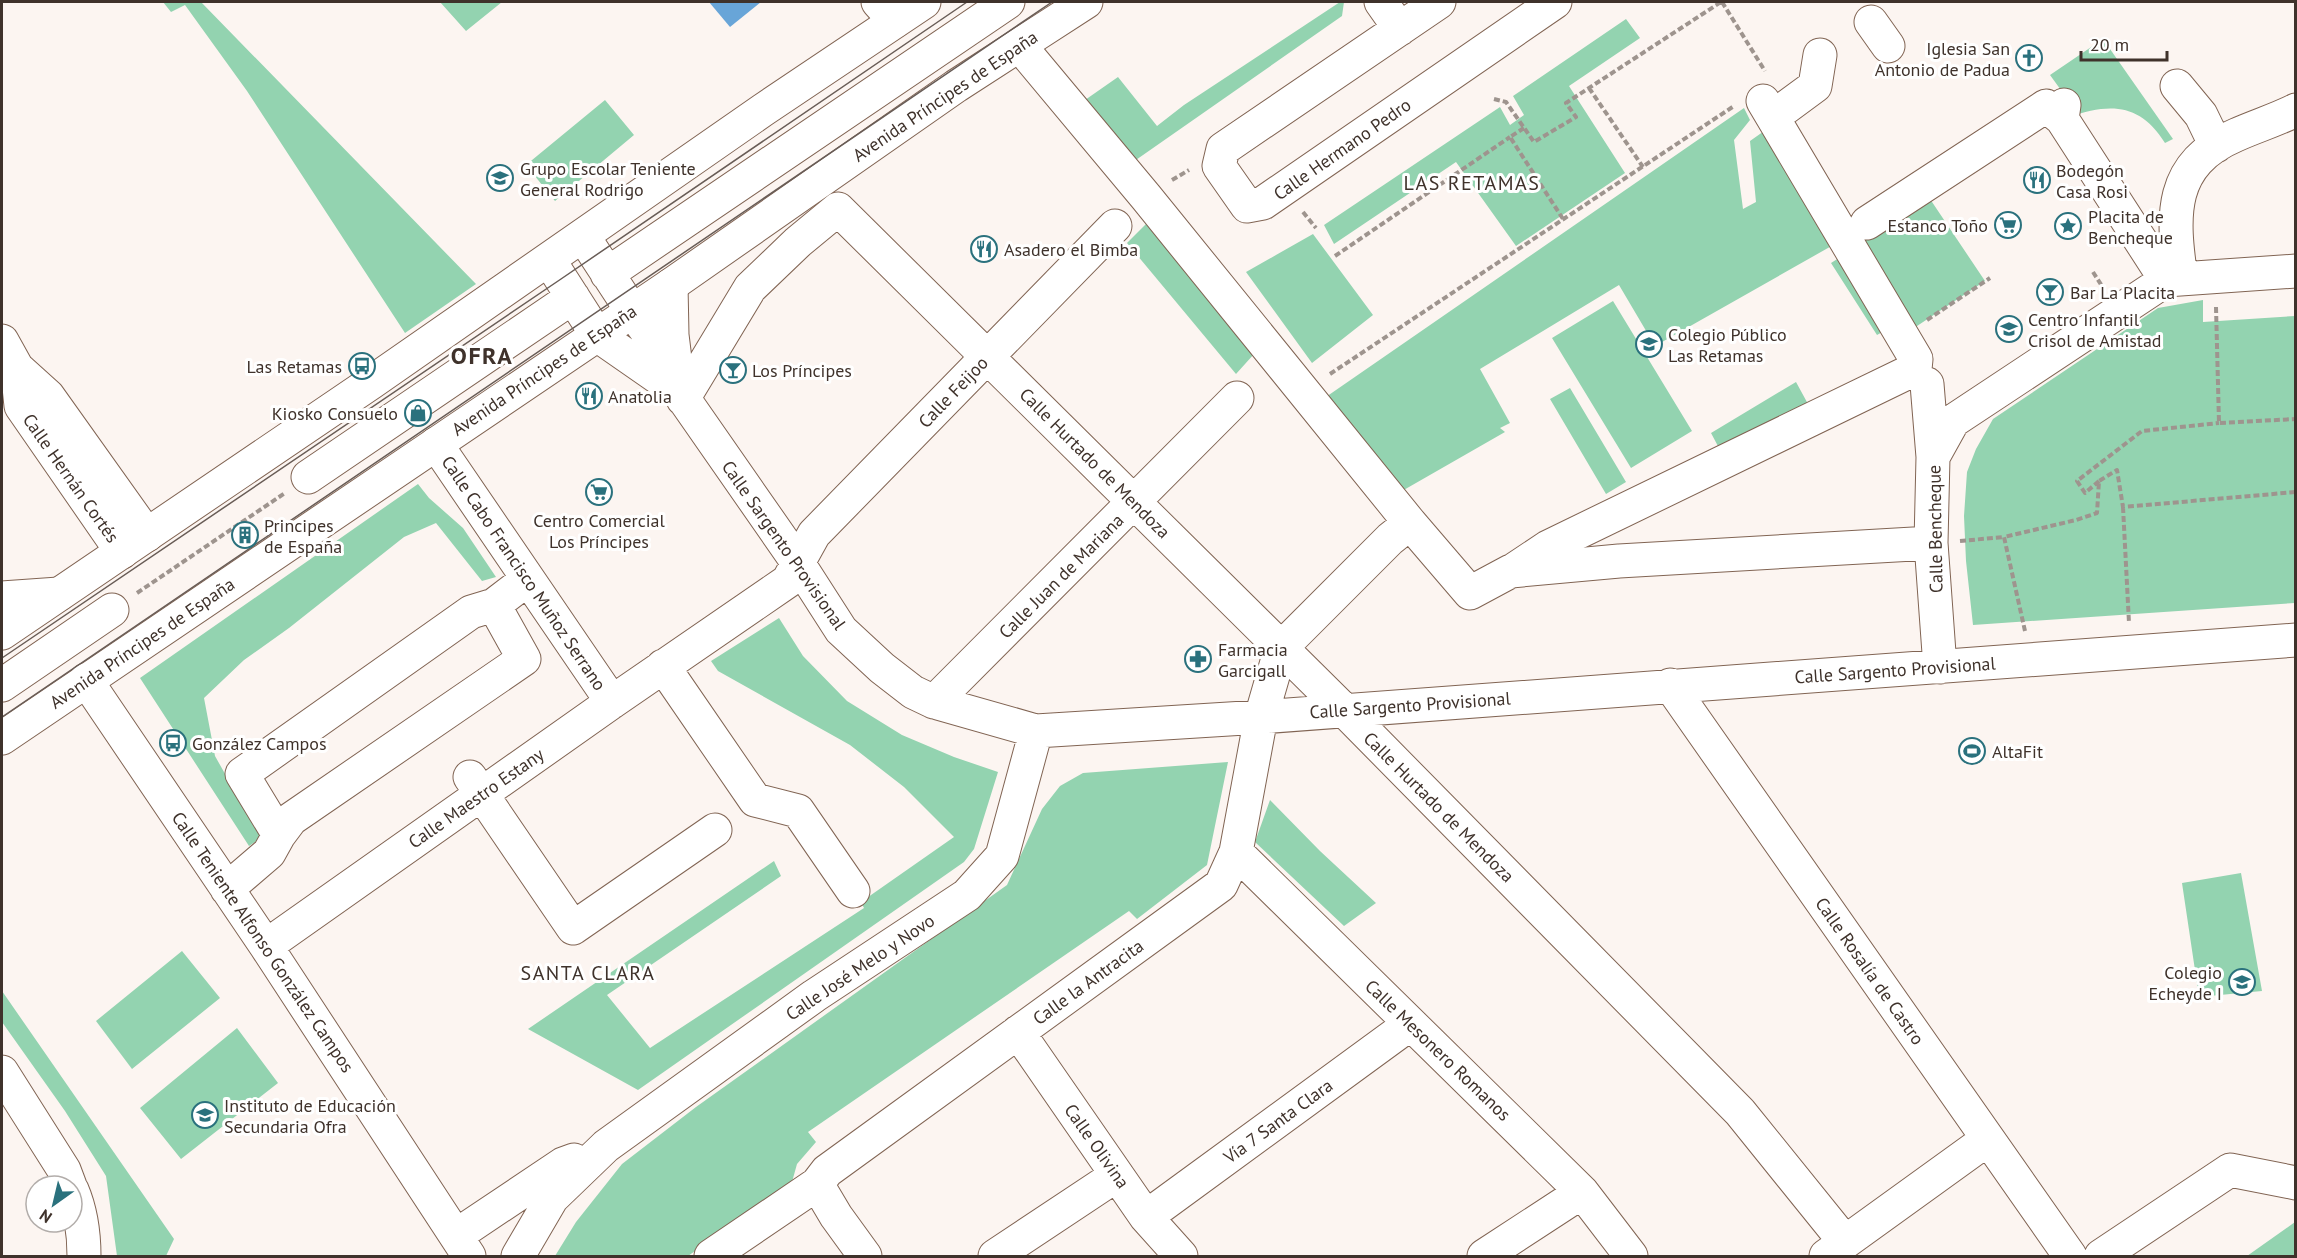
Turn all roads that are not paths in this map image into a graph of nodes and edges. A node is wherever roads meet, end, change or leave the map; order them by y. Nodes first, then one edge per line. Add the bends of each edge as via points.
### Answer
1 (924, 2) edge
2 (1008, 2) edge
3 (1086, 2) edge
4 (1382, 2) edge
5 (1439, 2) edge
6 (1556, 2) edge
7 (886, 11) edge
8 (1400, 29) junction
9 (1020, 46) junction
10 (1820, 55) dead end
11 (2192, 84) dead end
12 (2058, 102) junction
13 (2016, 107) dead end
14 (2291, 117) edge
15 (2216, 146) junction
16 (1115, 226) dead end
17 (1855, 232) junction
18 (583, 236) junction
19 (549, 260) junction
20 (2295, 271) edge
21 (607, 274) junction
22 (2174, 279) junction
23 (671, 285) junction
24 (573, 297) junction
25 (632, 311) junction
26 (597, 335) junction
27 (988, 357) junction
28 (8, 358) edge
29 (1927, 384) dead end
30 (679, 387) junction
31 (1237, 398) dead end
32 (436, 444) junction
33 (1933, 458) junction
34 (308, 477) road end
35 (1135, 502) junction
36 (1400, 531) junction
37 (134, 543) junction
38 (1931, 543) junction
39 (798, 563) junction
40 (1510, 572) junction
41 (528, 579) junction
42 (59, 594) junction
43 (2, 598) edge
44 (494, 604) junction
45 (111, 610) road end
46 (2, 633) edge
47 (2295, 640) edge
48 (1281, 648) junction
49 (663, 666) junction
50 (1940, 667) junction
51 (86, 680) junction
52 (2, 685) edge
53 (1670, 685) junction
54 (934, 702) junction
55 (603, 708) junction
56 (1343, 709) junction
57 (1261, 717) junction
58 (1036, 731) junction
59 (2, 738) edge
60 (475, 784) junction
61 (715, 830) dead end
62 (279, 835) junction
63 (1236, 852) junction
64 (227, 889) junction
65 (853, 891) dead end
66 (266, 946) junction
67 (1410, 1024) junction
68 (1018, 1032) junction
69 (2, 1072) edge
70 (1988, 1139) junction
71 (606, 1146) junction
72 (66, 1174) edge
73 (1117, 1175) junction
74 (2295, 1183) edge
75 (817, 1184) junction
76 (1582, 1192) junction
77 (1146, 1217) junction
78 (83, 1234) edge
79 (463, 1246) edge
80 (1835, 1249) edge
81 (84, 1257) edge
82 (518, 1257) edge
83 (711, 1257) edge
84 (865, 1257) edge
85 (995, 1257) edge
86 (1181, 1257) edge
87 (1484, 1257) edge
88 (1631, 1257) edge
89 (2070, 1257) edge
90 (2102, 1257) edge

1 - 7 street
2 - 21 street
3 - 9 street, Avenida Príncipes de España
4 - 8 street
5 - 8 street, Calle Hermano Pedro
6 - 8 street, Calle Hermano Pedro via 1263,203 1247,206 1219,166 1223,150
7 - 18 street
9 - 23 street, Avenida Príncipes de España via 956,86
9 - 36 street via 1304,391
10 - 17 street via 1815,86 1760,99
11 - 15 street
12 - 13 street
12 - 17 street via 2046,106
12 - 22 street
14 - 15 street via 2235,135
15 - 22 street via 2184,180 2175,211
16 - 27 street, Calle Feijoo
17 - 40 street via 1916,359 1915,369 1548,546
18 - 19 street
18 - 21 street, Calle Sargento Provisional
19 - 24 street, Calle Sargento Provisional
19 - 37 street
20 - 22 street, Calle Bencheque
21 - 25 street, Calle Sargento Provisional
22 - 33 street, Calle Bencheque via 1953,421
23 - 25 street, Avenida Príncipes de España
23 - 30 street
24 - 26 street, Calle Sargento Provisional
24 - 34 street
25 - 26 street, Avenida Príncipes de España
25 - 30 street, Calle Sargento Provisional
26 - 30 street, Calle Sargento Provisional
26 - 32 street, Avenida Príncipes de España
27 - 30 street, Calle Hurtado de Mendoza via 838,209 750,288
27 - 35 street, Calle Hurtado de Mendoza
27 - 39 street, Calle Feijoo via 814,534
28 - 37 street, Calle Hernán Cortés via 48,396
29 - 33 street
30 - 39 street, Calle Sargento Provisional
31 - 35 street, Calle Juan de Mariana
32 - 41 street, Calle Cabo Francisco Muñoz Serrano
32 - 51 street, Avenida Príncipes de España
33 - 38 street, Calle Bencheque
35 - 48 street, Calle Hurtado de Mendoza
35 - 54 street, Calle Juan de Mariana
36 - 40 street via 1470,593
36 - 48 street
37 - 42 street
38 - 40 street via 1619,561
38 - 50 street, Calle Bencheque
39 - 49 street, Calle Maestro Estany via 788,581
39 - 54 street, Calle Sargento Provisional via 841,630 913,692
41 - 44 street
41 - 55 street, Calle Cabo Francisco Muñoz Serrano
42 - 43 street
42 - 46 street
44 - 62 street via 524,659 291,819
44 - 62 street via 471,612 242,774
45 - 52 street
47 - 50 street, Calle Sargento Provisional
48 - 56 street, Calle Hurtado de Mendoza
48 - 57 street, Calle la Antracita
49 - 55 street, Calle Maestro Estany
49 - 65 street via 755,800 798,811
50 - 53 street, Calle Sargento Provisional
51 - 59 street, Avenida Príncipes de España
51 - 64 street, Calle Teniente Alfonso González Campos
53 - 56 street, Calle Sargento Provisional
53 - 70 street, Calle Rosalía de Castro
54 - 58 street, Calle Sargento Provisional
55 - 60 street, Calle Maestro Estany
56 - 57 street, Calle Sargento Provisional
56 - 80 street, Calle Hurtado de Mendoza via 1740,1112
57 - 58 street, Calle Sargento Provisional
57 - 63 street, Calle la Antracita
58 - 71 street, Calle José Melo y Novo via 1002,856 966,895 814,996
60 - 61 street via 573,928
60 - 66 street, Calle Maestro Estany via 358,881
62 - 64 street via 269,853
63 - 67 street, Calle Mesonero Romanos
63 - 68 street, Calle la Antracita via 1221,885
64 - 66 street, Calle Teniente Alfonso González Campos
66 - 79 street, Calle Teniente Alfonso González Campos
67 - 76 street, Calle Mesonero Romanos
67 - 77 street, Vía 7 Santa Clara
68 - 73 street, Calle Olivina
68 - 75 street, Calle la Antracita via 827,1171
69 - 72 street
70 - 80 street
70 - 89 street, Calle Rosalía de Castro
71 - 79 street via 563,1164
71 - 82 street via 552,1198
73 - 77 street, Calle Olivina
73 - 85 street
74 - 90 street via 2230,1170
75 - 83 street, Calle la Antracita
75 - 84 street
76 - 87 street
76 - 88 street, Calle Mesonero Romanos
77 - 86 street, Calle Olivina
78 - 81 street

